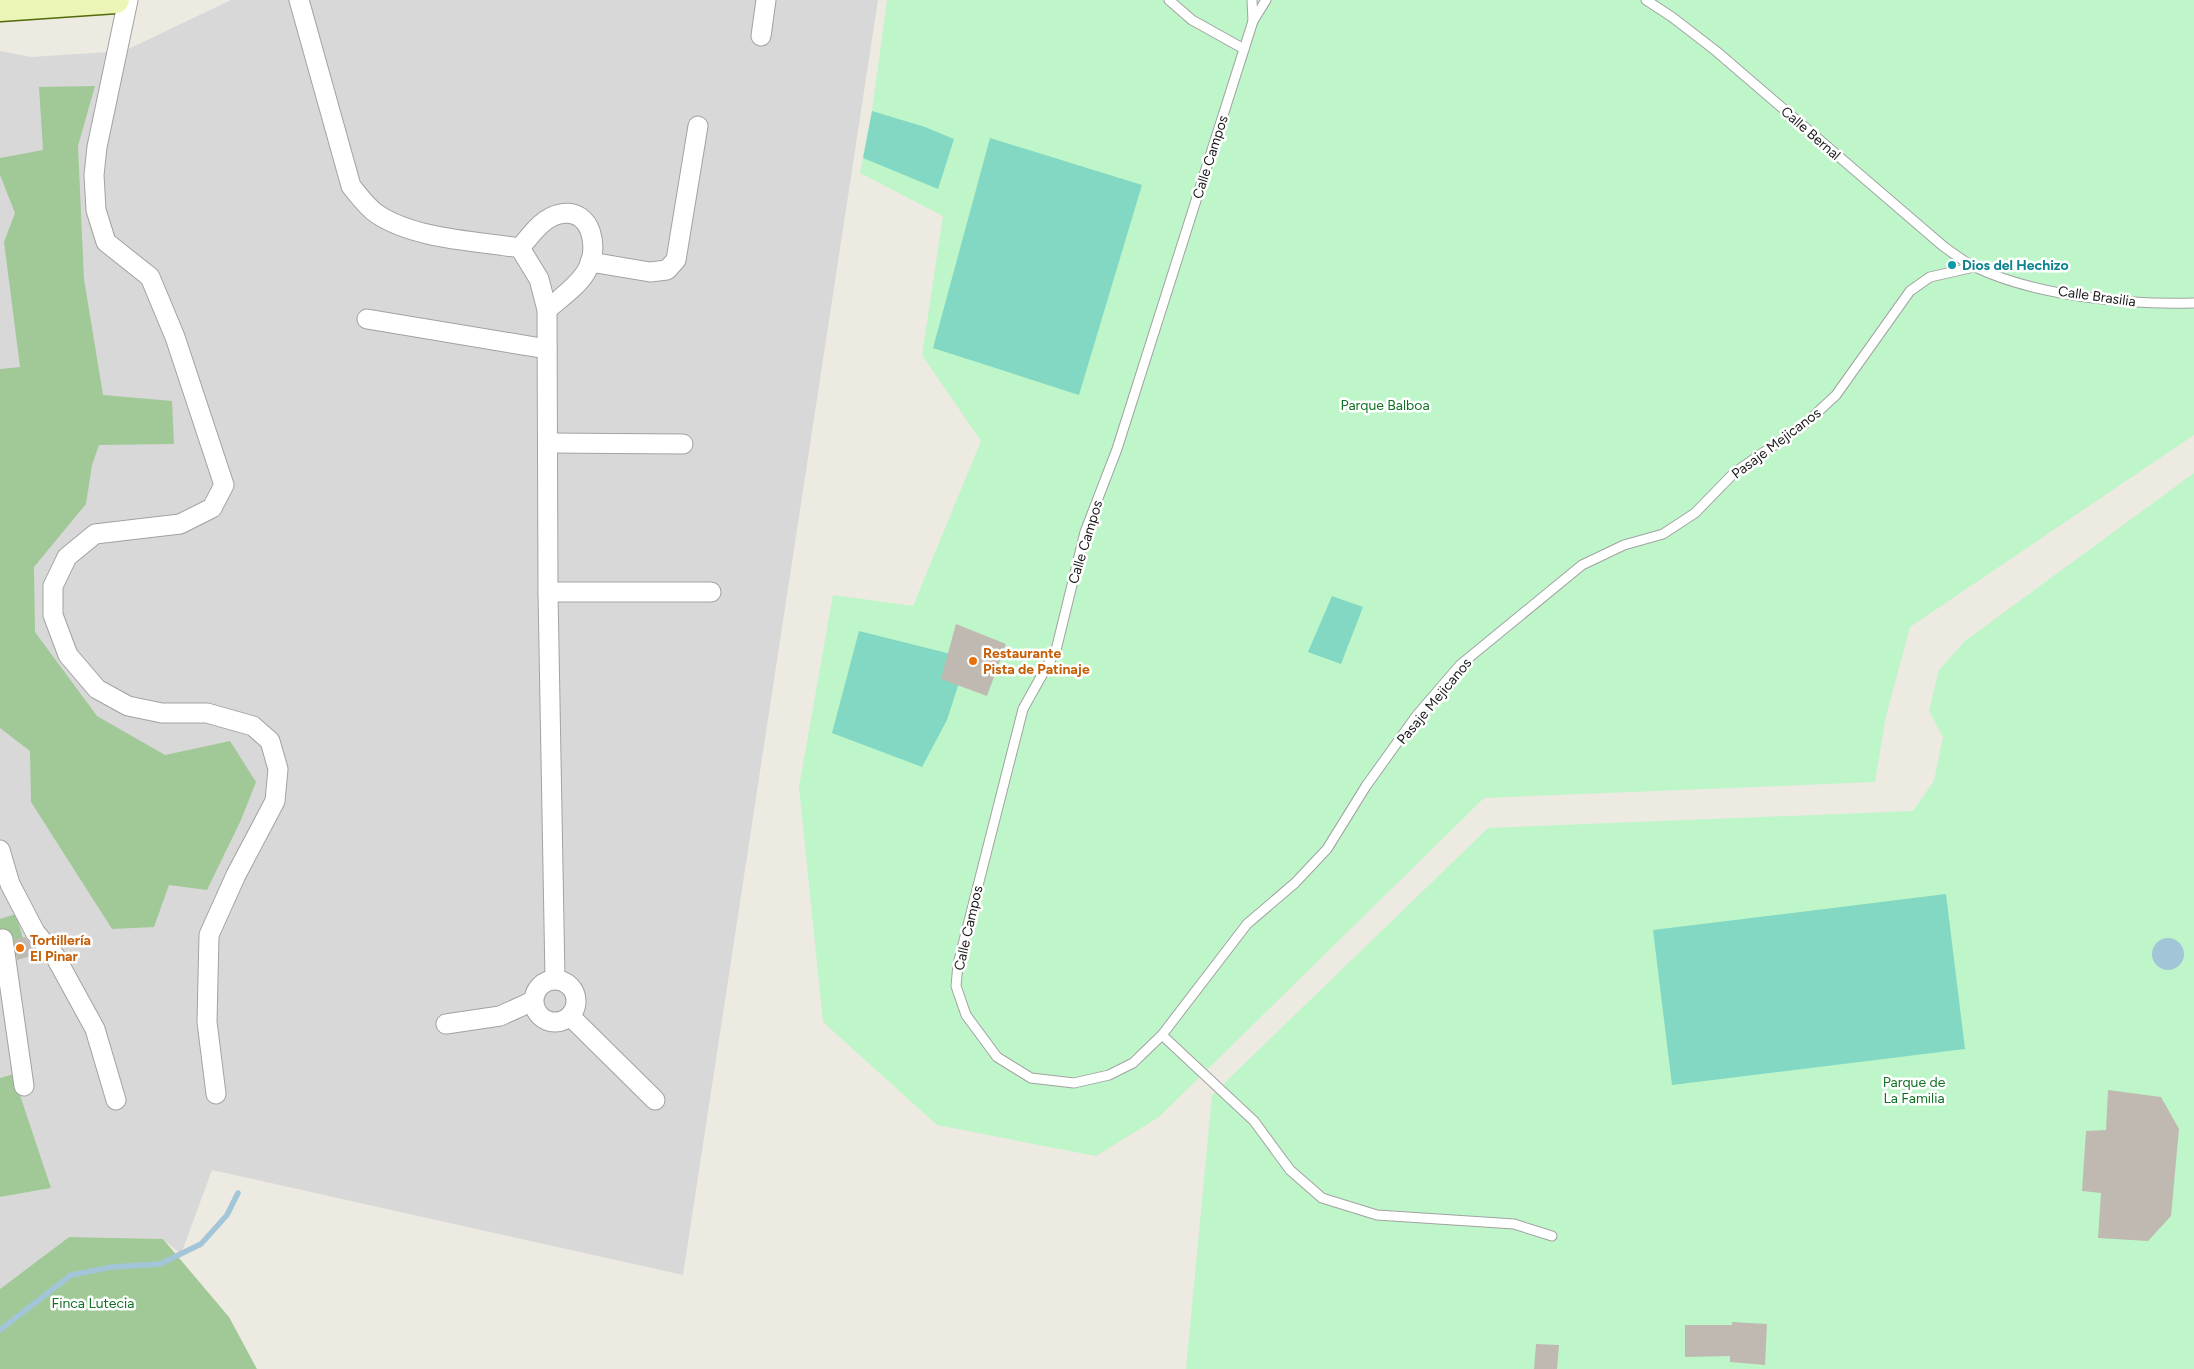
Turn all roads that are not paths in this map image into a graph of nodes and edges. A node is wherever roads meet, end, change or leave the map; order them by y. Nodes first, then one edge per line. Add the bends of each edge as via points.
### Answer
1 (116, 0) edge
2 (128, 0) edge
3 (299, 0) edge
4 (766, 0) edge
5 (1169, 0) edge
6 (1252, 0) edge
7 (1266, 0) edge
8 (1646, 0) edge
9 (0, 8) edge
10 (1253, 21) junction
11 (761, 36) dead end
12 (1244, 49) junction
13 (698, 126) dead end
14 (520, 248) junction
15 (590, 262) junction
16 (1974, 267) junction
17 (2194, 303) edge
18 (547, 310) junction
19 (367, 319) dead end
20 (547, 349) junction
21 (548, 443) junction
22 (683, 444) dead end
23 (548, 592) junction
24 (710, 592) dead end
25 (0, 850) edge
26 (35, 932) junction
27 (1, 939) edge
28 (555, 979) junction
29 (533, 1001) junction
30 (570, 1016) junction
31 (446, 1024) dead end
32 (1162, 1035) junction
33 (997, 1056) joint
34 (24, 1086) dead end
35 (216, 1094) dead end
36 (116, 1100) dead end
37 (655, 1100) dead end
38 (1552, 1236) dead end

1 - 9 main road
2 - 35 street via 97,147 94,175 96,210 106,242 150,277 175,337 224,485 212,508 180,524 95,534 67,557 53,586 53,615 68,655 97,689 128,706 162,713 207,713 253,726 270,741 278,769 275,801 209,935 207,1022
3 - 14 street via 351,186 363,201 388,221 420,232
4 - 11 street
5 - 12 lane via 1192,20
6 - 10 lane
7 - 10 lane
8 - 16 lane, Calle Bernal via 1716,52 1943,246
10 - 12 lane, Calle Campos
12 - 33 lane, Calle Campos via 1117,449 1085,532 1056,650 1023,709 958,964 956,986 966,1015
13 - 15 street via 676,260 667,270 650,272
14 - 15 street via 543,222 560,214 576,214 588,223 592,233
14 - 18 street via 539,279
15 - 18 street via 586,272
16 - 17 lane, Calle Brasilia via 2008,280 2080,297 2158,304
16 - 32 lane, Pasaje Mejicanos via 1930,277 1910,291 1836,395 1806,423 1734,472 1695,514 1663,534 1624,545 1582,565 1460,665 1417,715 1366,786 1327,849 1295,883 1247,924
18 - 20 street
19 - 20 street
20 - 21 street
21 - 22 street
21 - 23 street
23 - 24 street
23 - 28 street
25 - 26 street via 10,884
26 - 27 street
26 - 36 street via 55,956 95,1029
27 - 34 street
28 - 29 street via 540,985
28 - 30 street via 572,988 576,998
29 - 30 street via 535,1010 546,1020 561,1022
29 - 31 street via 500,1016
30 - 37 street
32 - 33 lane, Pasaje Mejicanos via 1133,1063 1109,1075 1074,1083 1031,1078
32 - 38 lane via 1254,1121 1290,1170 1322,1198 1377,1215 1514,1224

